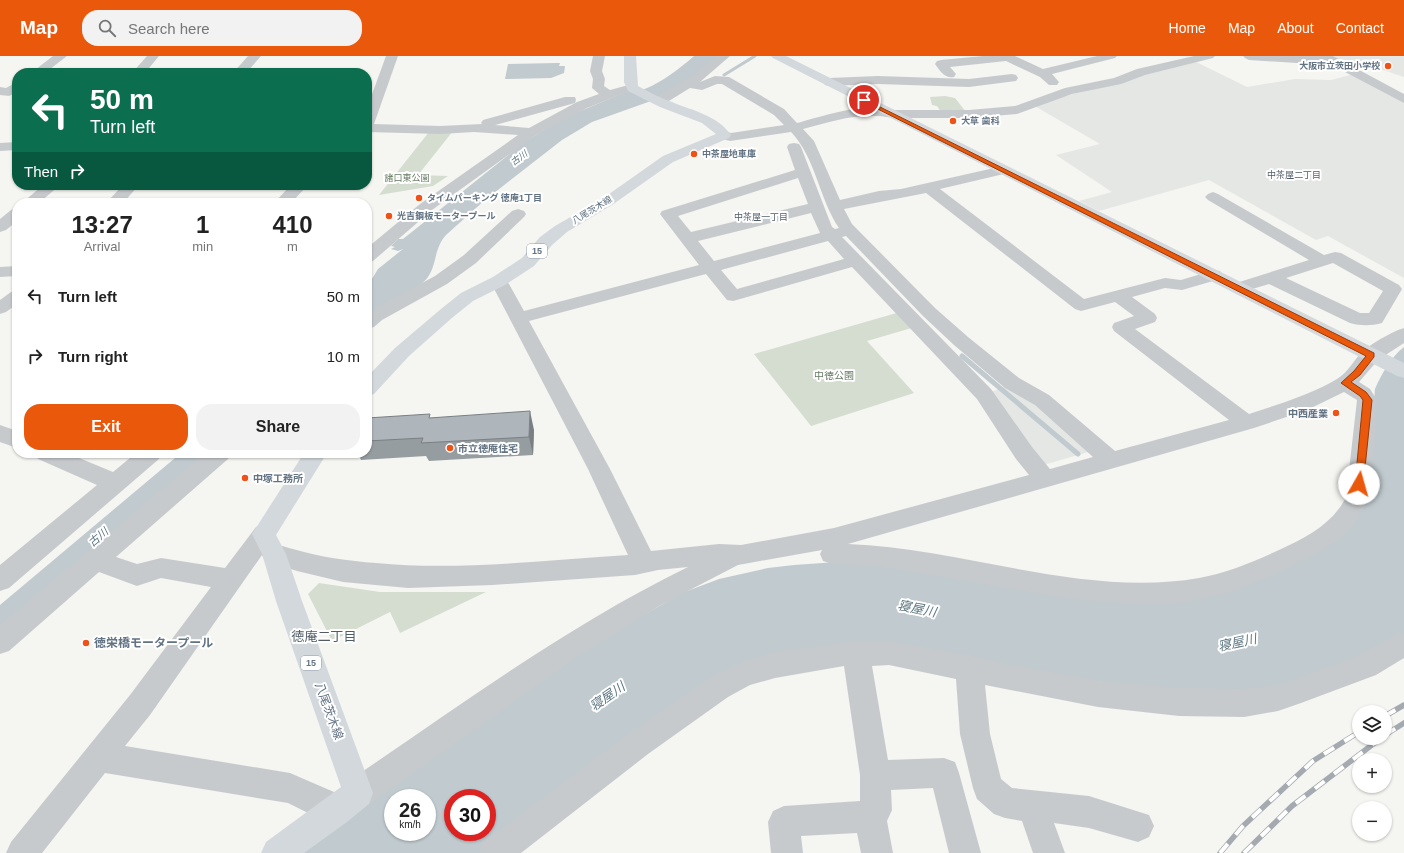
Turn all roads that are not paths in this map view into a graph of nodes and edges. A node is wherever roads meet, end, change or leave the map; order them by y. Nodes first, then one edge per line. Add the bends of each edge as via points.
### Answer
1 (61, 56) edge
2 (153, 56) edge
3 (255, 56) edge
4 (392, 56) edge
5 (599, 56) edge
6 (630, 56) edge
7 (724, 56) edge
8 (777, 56) edge
9 (1007, 56) edge
10 (1111, 56) edge
11 (1209, 56) edge
12 (1249, 56) edge
13 (1326, 57) edge
14 (1093, 58) edge
15 (1057, 60) dead end
16 (1067, 67) junction
17 (44, 68) edge
18 (142, 68) edge
19 (244, 68) edge
20 (1042, 73) junction
21 (950, 74) dead end
22 (1012, 78) dead end
23 (829, 82) junction
24 (688, 84) junction
25 (636, 89) junction
26 (12, 90) edge
27 (0, 91) edge
28 (1065, 93) junction
29 (609, 94) junction
30 (1404, 99) edge
31 (594, 100) junction
32 (658, 101) junction
33 (372, 107) edge
34 (890, 113) junction
35 (372, 127) edge
36 (485, 129) junction
37 (531, 132) junction
38 (794, 133) junction
39 (724, 135) junction
40 (12, 146) edge
41 (0, 147) edge
42 (1003, 170) junction
43 (804, 172) junction
44 (929, 188) junction
45 (46, 190) edge
46 (126, 190) edge
47 (295, 190) edge
48 (1213, 197) dead end
49 (36, 198) edge
50 (119, 198) edge
51 (287, 198) edge
52 (835, 206) junction
53 (816, 207) junction
54 (518, 214) dead end
55 (12, 217) edge
56 (0, 227) edge
57 (840, 233) junction
58 (688, 238) junction
59 (372, 253) edge
60 (1335, 257) junction
61 (855, 260) junction
62 (710, 267) junction
63 (12, 271) edge
64 (0, 272) edge
65 (1214, 276) junction
66 (1271, 278) junction
67 (499, 281) junction
68 (1239, 288) junction
69 (1118, 295) junction
70 (12, 300) edge
71 (0, 308) edge
72 (518, 318) junction
73 (372, 319) edge
74 (1404, 334) edge
75 (961, 341) junction
76 (941, 348) junction
77 (1388, 363) edge
78 (1345, 383) junction
79 (372, 384) edge
80 (1247, 423) junction
81 (0, 433) edge
82 (12, 438) edge
83 (58, 458) edge
84 (145, 458) edge
85 (214, 458) edge
86 (313, 458) edge
87 (1111, 460) junction
88 (1046, 480) junction
89 (115, 483) junction
90 (269, 544) junction
91 (832, 554) dead end
92 (741, 555) junction
93 (96, 560) junction
94 (644, 563) junction
95 (0, 580) edge
96 (232, 580) junction
97 (0, 642) edge
98 (1404, 644) edge
99 (856, 653) junction
100 (969, 667) junction
101 (99, 757) junction
102 (875, 775) junction
103 (347, 802) junction
104 (1033, 807) junction
105 (870, 816) junction
106 (1138, 826) dead end
107 (22, 853) edge
108 (276, 853) edge
109 (495, 853) edge
110 (787, 853) edge
111 (877, 853) edge
112 (965, 853) edge
113 (1048, 853) edge

1 - 17 street
2 - 18 street
3 - 19 street
4 - 33 street via 378,82
5 - 29 street via 595,77 599,79 599,89
6 - 25 main road via 630,82
7 - 24 street via 706,73
8 - 23 main road
9 - 20 street
9 - 21 street via 941,64
10 - 14 street
11 - 28 street
12 - 13 street
13 - 30 street
14 - 16 street
15 - 16 street
16 - 20 street
20 - 28 street
22 - 23 street via 969,82
23 - 34 main road
24 - 32 street
24 - 38 street via 700,86 717,80 727,81 779,112
25 - 29 street
25 - 32 main road
26 - 27 street
28 - 34 street via 1012,111 923,115
29 - 31 street
31 - 36 street via 580,97 490,121
31 - 37 street
32 - 39 main road via 703,118
34 - 38 street via 858,112 840,115
34 - 42 main road
35 - 36 street
36 - 37 street
37 - 59 street via 426,207
38 - 39 street via 730,137
38 - 43 street
38 - 52 street via 812,151
39 - 67 main road, 八尾茨木線 / 15 via 668,159 607,202 561,229 528,262
40 - 41 street
42 - 44 street
42 - 65 main road
43 - 53 street
43 - 58 street via 668,214
44 - 52 street
44 - 69 street via 1081,305
45 - 49 street
46 - 50 street
47 - 51 street
48 - 60 street
52 - 57 street
53 - 57 street via 824,227
53 - 58 street
54 - 73 street via 490,242 441,280
55 - 56 street
57 - 61 street
57 - 62 street
57 - 75 street
58 - 62 street
60 - 66 street
60 - 66 street via 1393,289 1375,319 1357,319
61 - 62 street via 733,296
61 - 76 street
62 - 72 street
63 - 64 street
65 - 68 main road
65 - 69 street via 1182,285 1165,283
66 - 68 street
67 - 72 street
67 - 79 main road, 八尾茨木線 / 15 via 467,297 447,313 402,352
68 - 77 main road
69 - 80 street via 1148,318 1121,327
70 - 71 street
72 - 94 street via 599,469
74 - 77 street
75 - 76 street
75 - 87 street via 1012,382 1042,400
76 - 88 street via 986,396 1024,454
77 - 78 street via 1357,373
78 - 80 street via 1300,405
78 - 91 street via 1363,394 1367,400 1358,497 1354,507 1331,534 1298,553 1244,577 1187,590 1110,592 1068,588 875,555
80 - 87 street
81 - 82 street
83 - 89 street
84 - 89 street
85 - 93 street
86 - 90 main road
87 - 88 street
88 - 92 street via 834,538
89 - 95 street
90 - 94 street via 304,563 343,571 408,578
90 - 96 street
90 - 103 main road, 八尾茨木線 / 15 via 289,601
92 - 94 street via 708,555
92 - 103 street via 708,568 650,598 570,646
93 - 96 street via 137,575 161,568
93 - 97 street
96 - 101 street
98 - 100 street via 1366,666 1307,688 1278,698 1244,703 1185,702 1112,695
99 - 100 street via 889,653
99 - 102 street
99 - 109 street via 814,657 744,674 638,744
100 - 104 street via 975,734 988,788 1005,803
101 - 103 street via 290,788 323,803
101 - 107 street
102 - 105 street via 876,810
102 - 112 street via 944,773
103 - 108 main road
104 - 106 street via 1089,812
104 - 113 street
105 - 110 street via 784,822
105 - 111 street

